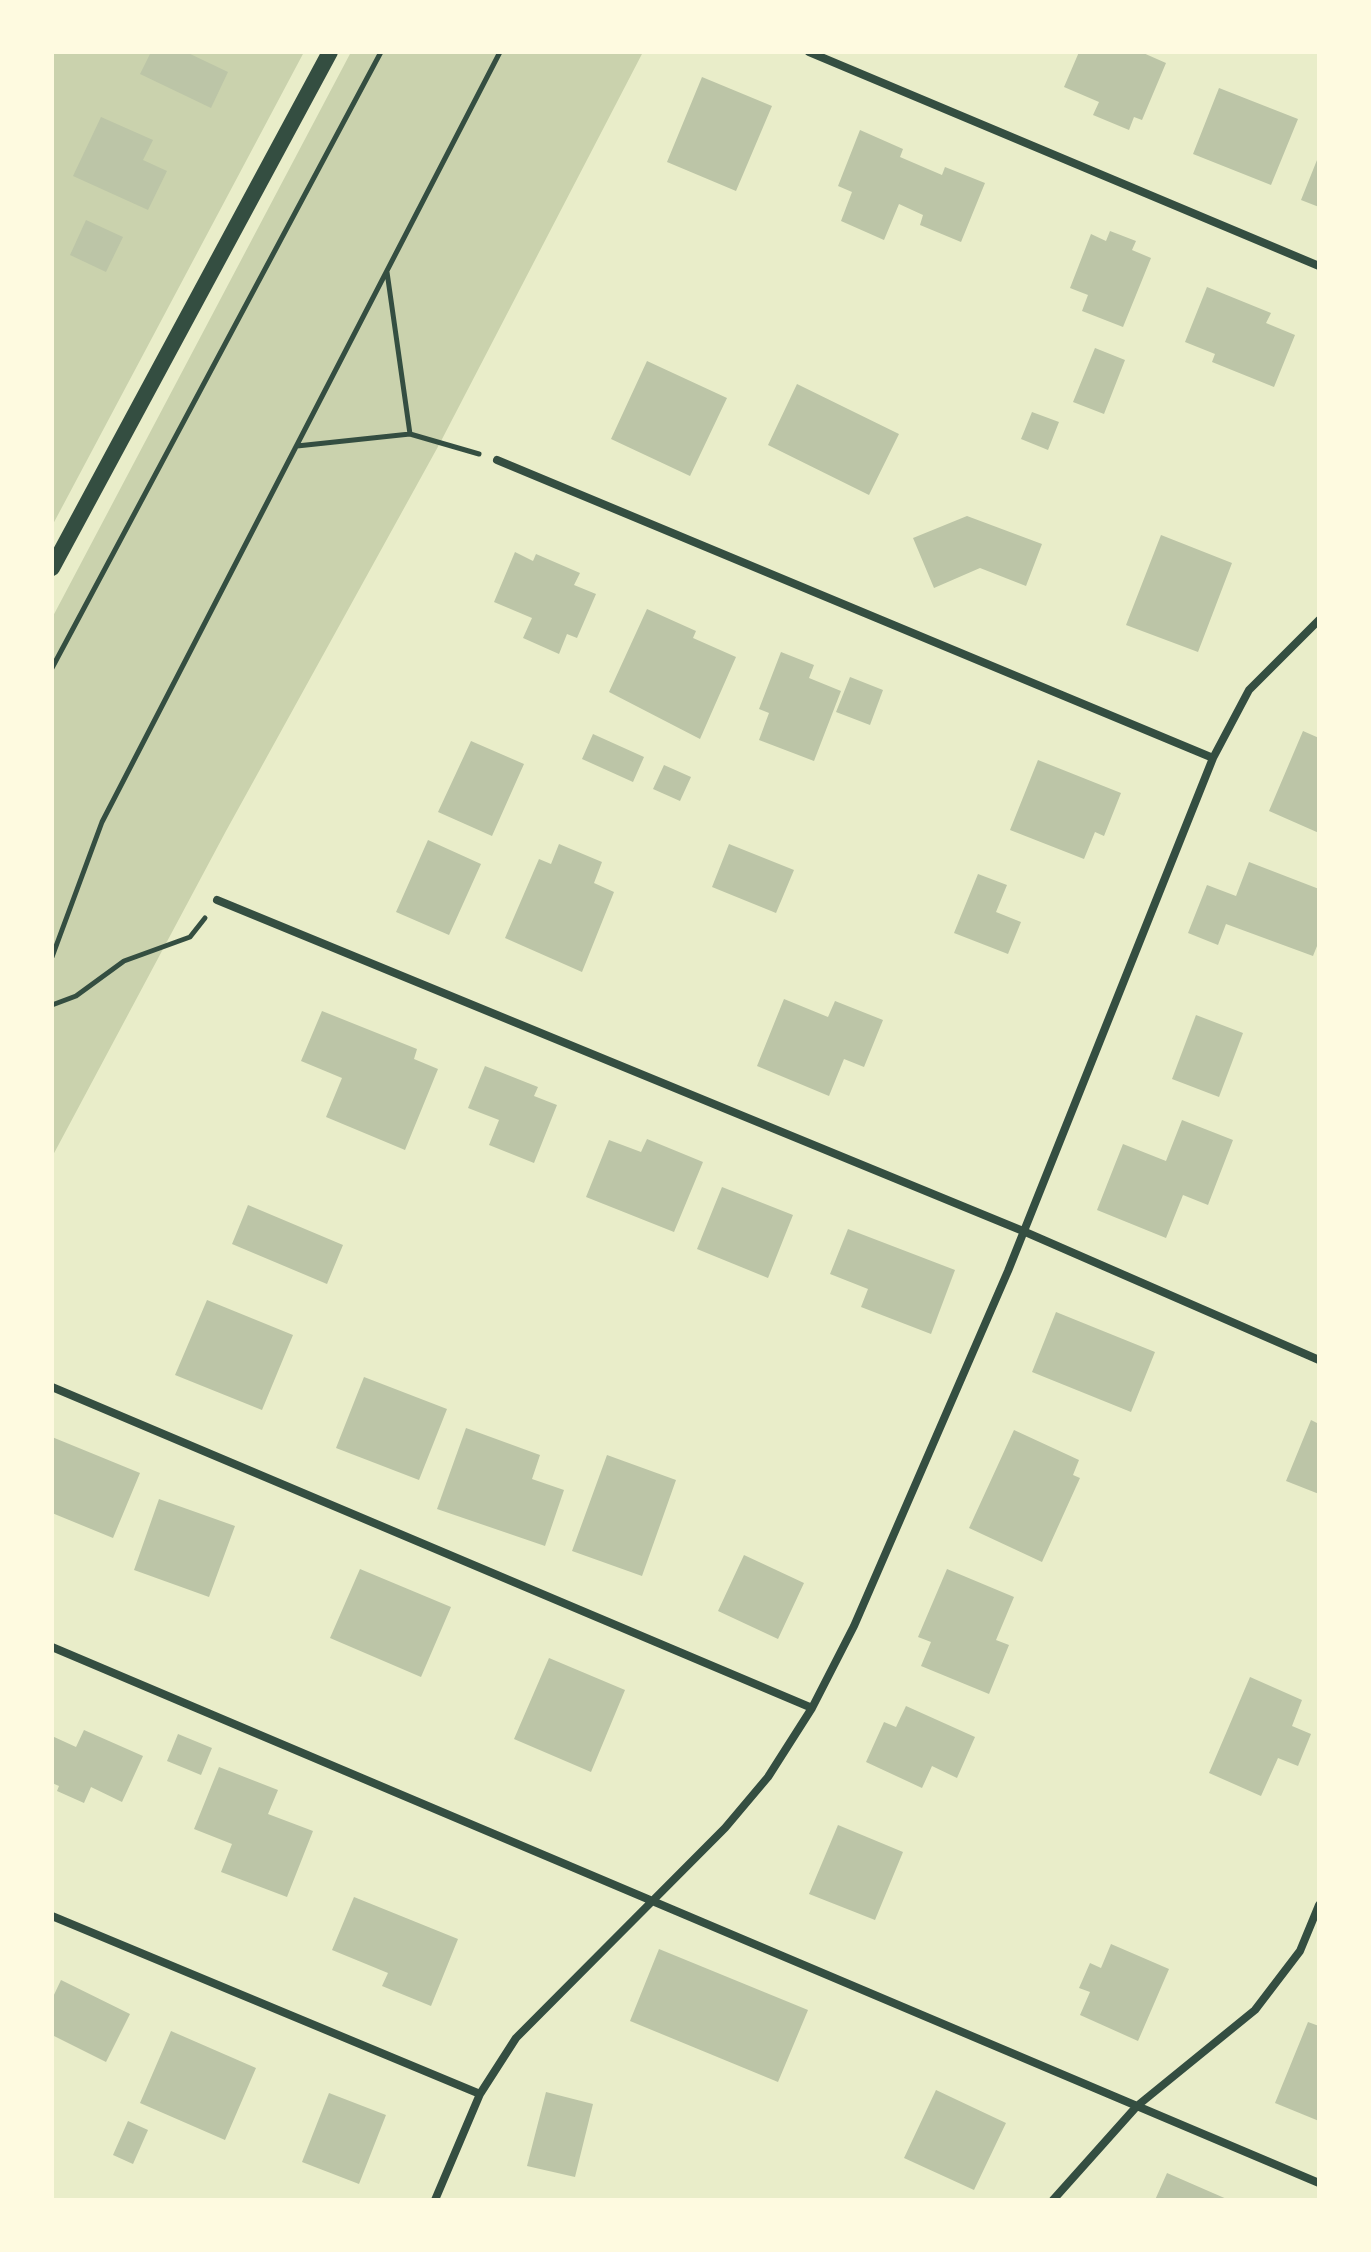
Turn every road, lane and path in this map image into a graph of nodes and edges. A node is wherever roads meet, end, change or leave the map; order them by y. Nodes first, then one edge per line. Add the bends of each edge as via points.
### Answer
1 (330, 52) edge
2 (381, 52) edge
3 (500, 52) edge
4 (809, 52) edge
5 (1319, 266) edge
6 (387, 271) junction
7 (410, 434) junction
8 (296, 446) junction
9 (497, 460) joint
10 (52, 568) edge
11 (1319, 620) edge
12 (52, 668) edge
13 (1213, 758) junction
14 (217, 900) joint
15 (52, 957) edge
16 (52, 1005) edge
17 (1023, 1231) junction
18 (1319, 1360) edge
19 (52, 1387) edge
20 (52, 1647) edge
21 (812, 1708) junction
22 (649, 1902) junction
23 (1319, 1905) edge
24 (52, 1916) edge
25 (480, 2094) junction
26 (1137, 2106) junction
27 (1319, 2183) edge
28 (435, 2200) edge
29 (1053, 2200) edge

1 - 10 main road
2 - 12 path
3 - 6 path
4 - 5 street
6 - 7 path
6 - 8 path
7 - 8 path
7 - 9 path
8 - 15 path via 102,822
9 - 13 street
11 - 13 street via 1249,690
13 - 17 street
14 - 16 path via 190,937 124,961 76,996
14 - 17 street
17 - 18 street
17 - 21 street via 854,1626
19 - 21 street
20 - 22 street
21 - 22 street via 768,1777 725,1828
22 - 25 street via 516,2038
22 - 26 street
23 - 26 street via 1300,1951 1255,2010
24 - 25 street
25 - 28 street
26 - 27 street
26 - 29 street

